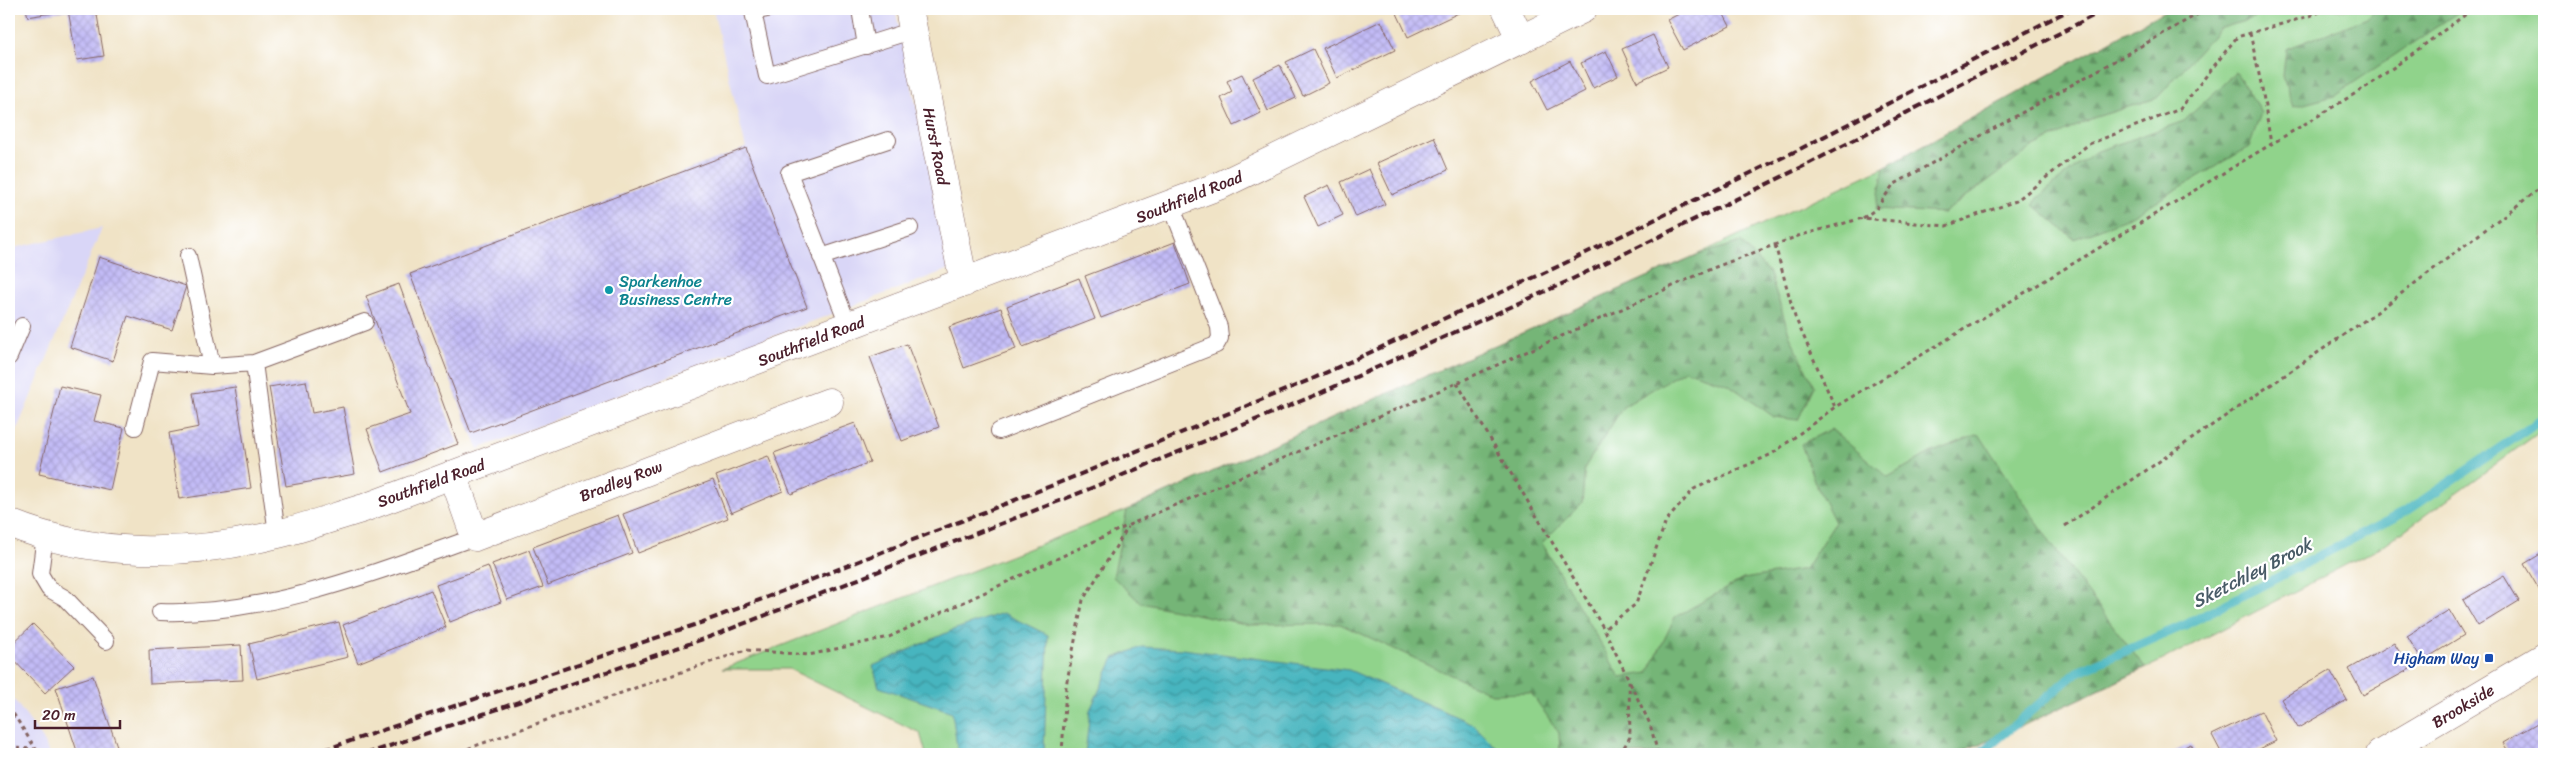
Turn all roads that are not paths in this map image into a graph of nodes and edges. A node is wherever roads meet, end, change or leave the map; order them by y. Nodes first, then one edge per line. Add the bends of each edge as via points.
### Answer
1 (767, 9) edge
2 (860, 9) edge
3 (1506, 9) edge
4 (1583, 9) edge
5 (912, 19) edge
6 (1521, 40) junction
7 (866, 46) junction
8 (888, 140) dead end
9 (1171, 205) junction
10 (910, 228) dead end
11 (188, 256) dead end
12 (821, 257) junction
13 (964, 283) junction
14 (365, 322) dead end
15 (22, 326) dead end
16 (849, 327) junction
17 (9, 357) edge
18 (254, 363) junction
19 (212, 366) junction
20 (829, 402) dead end
21 (135, 427) dead end
22 (999, 431) dead end
23 (453, 475) junction
24 (9, 523) edge
25 (277, 534) junction
26 (45, 536) junction
27 (475, 537) junction
28 (160, 612) dead end
29 (106, 641) dead end
30 (2544, 657) edge
31 (2380, 754) edge

1 - 7 lane via 753,12 767,76
2 - 7 lane
3 - 6 main road
4 - 6 main road, Southfield Road
5 - 7 lane
5 - 13 main road, Hurst Road
6 - 9 main road, Southfield Road via 1247,174
8 - 12 lane via 789,172
9 - 13 main road, Southfield Road
9 - 22 lane via 1219,327 1220,338 1216,345
10 - 12 lane
11 - 19 lane
12 - 16 lane
13 - 16 main road, Southfield Road
14 - 18 lane
15 - 17 lane
16 - 23 main road, Southfield Road
18 - 19 lane
18 - 25 lane
19 - 21 lane via 152,361
20 - 27 main road, Bradley Row
23 - 25 main road, Southfield Road via 364,508
23 - 27 main road
24 - 26 main road, Southfield Road
25 - 26 main road, Southfield Road via 216,546 163,551 98,548
26 - 29 lane via 40,574 44,581
27 - 28 lane via 349,582 246,606 195,613
30 - 31 main road, Brookside

